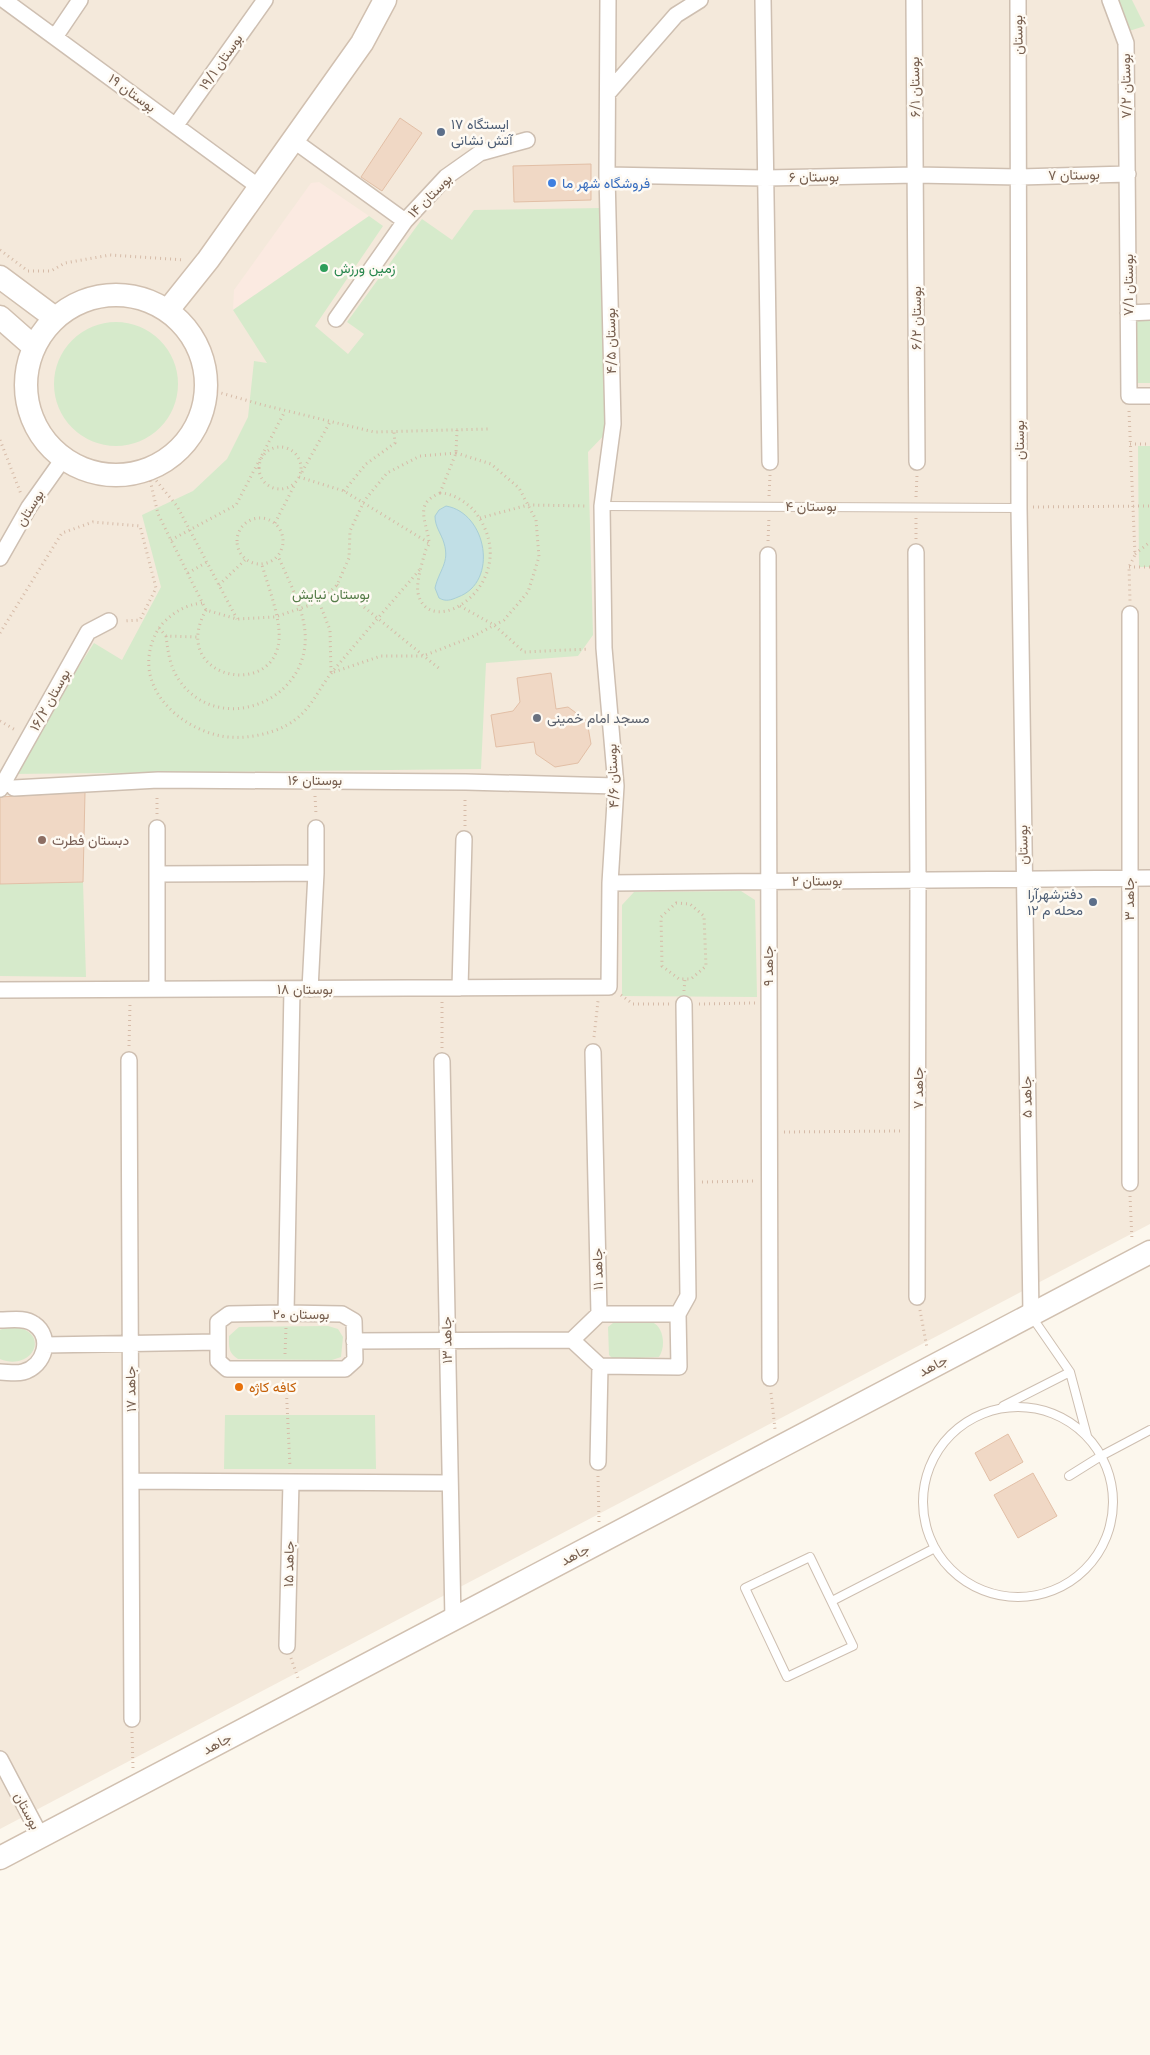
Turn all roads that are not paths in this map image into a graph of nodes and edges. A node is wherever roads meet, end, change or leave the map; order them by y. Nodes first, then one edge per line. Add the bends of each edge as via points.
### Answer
1 (4, 0) edge
2 (80, 0) edge
3 (265, 0) edge
4 (385, 0) edge
5 (608, 0) edge
6 (700, 0) edge
7 (763, 0) edge
8 (914, 0) edge
9 (1018, 0) edge
10 (1110, 0) edge
11 (55, 36) junction
12 (608, 93) junction
13 (176, 125) junction
14 (293, 140) junction
15 (527, 140) dead end
16 (1128, 174) junction
17 (607, 175) junction
18 (916, 175) junction
19 (1020, 177) junction
20 (766, 178) junction
21 (259, 187) junction
22 (405, 221) junction
23 (0, 277) edge
24 (168, 310) junction
25 (1150, 312) edge
26 (1128, 313) junction
27 (0, 317) edge
28 (54, 318) junction
29 (336, 319) dead end
30 (34, 347) junction
31 (1150, 396) edge
32 (63, 459) junction
33 (770, 462) dead end
34 (917, 462) dead end
35 (602, 506) junction
36 (1019, 508) junction
37 (916, 552) dead end
38 (768, 555) dead end
39 (0, 558) edge
40 (1130, 614) road end
41 (110, 621) road end
42 (616, 786) junction
43 (7, 788) edge
44 (157, 828) road end
45 (316, 828) road end
46 (464, 839) road end
47 (316, 873) junction
48 (157, 874) junction
49 (1129, 878) junction
50 (1150, 878) edge
51 (1023, 879) junction
52 (918, 880) junction
53 (768, 882) junction
54 (610, 883) junction
55 (460, 988) junction
56 (604, 988) joint
57 (292, 989) junction
58 (310, 989) junction
59 (0, 990) edge
60 (157, 990) junction
61 (684, 1004) dead end
62 (593, 1052) road end
63 (128, 1060) road end
64 (442, 1060) road end
65 (1130, 1183) road end
66 (1142, 1257) edge
67 (918, 1297) road end
68 (286, 1313) junction
69 (599, 1314) junction
70 (678, 1314) junction
71 (1031, 1315) junction
72 (0, 1320) edge
73 (572, 1340) junction
74 (354, 1341) junction
75 (447, 1341) junction
76 (217, 1342) junction
77 (130, 1344) junction
78 (45, 1345) junction
79 (600, 1366) junction
80 (0, 1372) edge
81 (1070, 1372) junction
82 (770, 1378) road end
83 (999, 1408) junction
84 (1150, 1430) edge
85 (1087, 1436) junction
86 (1101, 1456) junction
87 (598, 1462) road end
88 (1070, 1476) dead end
89 (132, 1481) junction
90 (291, 1482) junction
91 (449, 1483) junction
92 (935, 1548) junction
93 (832, 1601) junction
94 (452, 1620) junction
95 (287, 1646) road end
96 (132, 1719) road end
97 (0, 1759) edge
98 (41, 1837) junction
99 (0, 1858) edge

1 - 11 street, بوستان ۱۹
2 - 11 street
3 - 13 street, بوستان ۱۹/۱
4 - 14 main road via 362,43
5 - 12 street, بوستان ۴/۵
6 - 12 street via 676,15
7 - 20 street
8 - 18 street, بوستان ۶/۱
9 - 19 street, بوستان
10 - 16 street, بوستان ۷/۲ via 1126,43
11 - 13 street, بوستان ۱۹
12 - 17 street, بوستان ۴/۵
13 - 21 street, بوستان ۱۹
14 - 21 main road
14 - 22 street, بوستان ۱۴
15 - 22 street, بوستان ۱۴ via 480,153 446,177
16 - 19 street, بوستان ۷
16 - 26 street, بوستان ۷/۱
17 - 20 street, بوستان ۶
17 - 35 street, بوستان ۴/۵ via 613,424
18 - 19 street, بوستان ۶
18 - 20 street, بوستان ۶
18 - 34 street, بوستان ۶/۲
19 - 36 street, بوستان
20 - 33 street
21 - 24 main road
22 - 29 street
23 - 28 main road
24 - 28 main road via 154,302 120,294 86,299
24 - 32 main road via 183,322 202,353 207,389 199,423 178,452 148,471 112,476 78,468
25 - 26 street
26 - 31 street, بوستان ۷/۱ via 1129,396
27 - 30 main road
28 - 30 main road
30 - 32 main road via 26,382 31,416 50,448
32 - 39 street, بوستان via 29,507
35 - 36 lane, بوستان ۴
35 - 42 street, بوستان ۴/۶ via 604,648
36 - 51 street, بوستان
37 - 52 street, جاهد ۷
38 - 53 street, جاهد ۹
40 - 49 street, جاهد ۳
41 - 43 street, بوستان ۱۶/۲ via 88,632
42 - 43 street, بوستان ۱۶ via 158,780
42 - 54 street, بوستان ۴/۶
44 - 48 street
45 - 47 street
46 - 55 street
47 - 48 street
47 - 58 street
48 - 60 street
49 - 50 street, بوستان ۲
49 - 51 street, بوستان ۲
49 - 65 street, جاهد ۳
51 - 52 street, بوستان ۲
51 - 71 street, جاهد ۵
52 - 53 street, بوستان ۲
52 - 67 street, جاهد ۷
53 - 54 street, بوستان ۲
53 - 82 street, جاهد ۹
54 - 56 street, بوستان ۴/۶
55 - 56 street, بوستان ۱۸
55 - 58 street, بوستان ۱۸
57 - 58 street, بوستان ۱۸
57 - 60 street, بوستان ۱۸
57 - 68 street
59 - 60 street, بوستان ۱۸
61 - 70 street via 688,1296
62 - 69 street, جاهد ۱۱
63 - 77 street, جاهد ۱۷
64 - 75 street, جاهد ۱۳
66 - 71 main road, جاهد
68 - 74 street, بوستان ۲۰ via 342,1314 354,1321
68 - 76 street, بوستان ۲۰ via 228,1314 218,1322
69 - 70 street
69 - 73 street
70 - 79 street via 679,1367
71 - 81 lane
71 - 94 main road, جاهد
72 - 78 street via 33,1322 42,1331
73 - 75 street
73 - 79 street
74 - 75 street
74 - 76 street, بوستان ۲۰ via 355,1360 344,1369 227,1369 218,1361
75 - 91 street, جاهد ۱۳
76 - 77 street
77 - 78 street
77 - 89 street, جاهد ۱۷
78 - 80 street via 42,1358 34,1366 23,1372
79 - 87 street
81 - 83 lane
81 - 85 lane
83 - 85 lane via 1038,1408 1056,1414
83 - 92 lane via 978,1415 959,1427 932,1462 925,1483 923,1505
84 - 86 lane
85 - 86 lane
86 - 88 lane
86 - 92 lane via 1110,1477 1111,1522 1103,1544 1090,1564 1067,1583 1031,1596 1008,1596 986,1591 966,1581 948,1566
89 - 90 street
89 - 96 street, جاهد ۱۷
90 - 91 street
90 - 95 street, جاهد ۱۵
91 - 94 street, جاهد ۱۳
92 - 93 lane
93 - 93 lane via 810,1557 744,1588 787,1677 853,1646
94 - 98 main road, جاهد
97 - 98 street, بوستان
98 - 99 main road, جاهد

